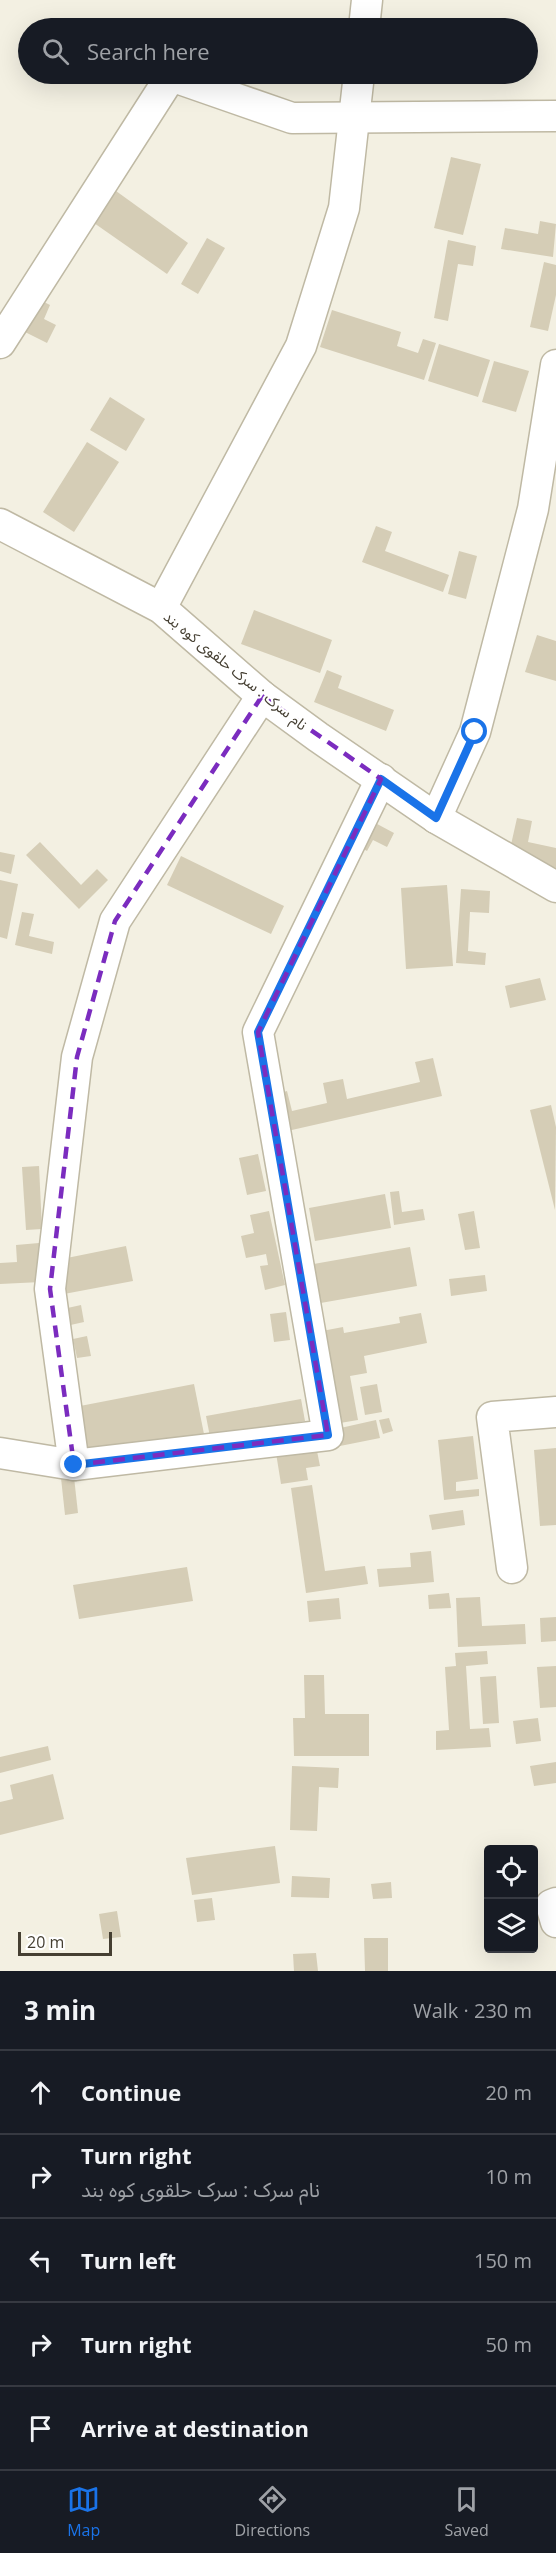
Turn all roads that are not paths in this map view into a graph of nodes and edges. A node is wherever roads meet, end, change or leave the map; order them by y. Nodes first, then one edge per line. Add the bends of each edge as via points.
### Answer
1 (367, 0) edge
2 (365, 18) edge
3 (166, 84) edge
4 (194, 84) edge
5 (358, 84) edge
6 (556, 116) edge
7 (354, 117) junction
8 (0, 343) edge
9 (556, 365) edge
10 (0, 524) edge
11 (161, 609) junction
12 (262, 696) junction
13 (381, 779) junction
14 (436, 818) junction
15 (556, 887) edge
16 (556, 1412) edge
17 (0, 1453) edge
18 (74, 1465) junction
19 (512, 1568) dead end
20 (556, 1903) edge
21 (556, 1923) edge

1 - 2 street
3 - 8 street
4 - 7 street via 292,118
5 - 7 street
6 - 7 street
7 - 11 street via 344,208 301,346
9 - 14 street via 533,508 475,732
10 - 11 street, نام سرک : سرک حلقوی کوه بند
11 - 12 street, نام سرک : سرک حلقوی کوه بند
12 - 13 street, نام سرک : سرک حلقوی کوه بند
12 - 18 street via 115,921 77,1057 50,1290
13 - 14 street, نام سرک : سرک حلقوی کوه بند
13 - 18 street via 258,1032 328,1435
14 - 15 street, نام سرک : سرک حلقوی کوه بند
16 - 19 street via 492,1417
17 - 18 street
20 - 21 street via 551,1905

